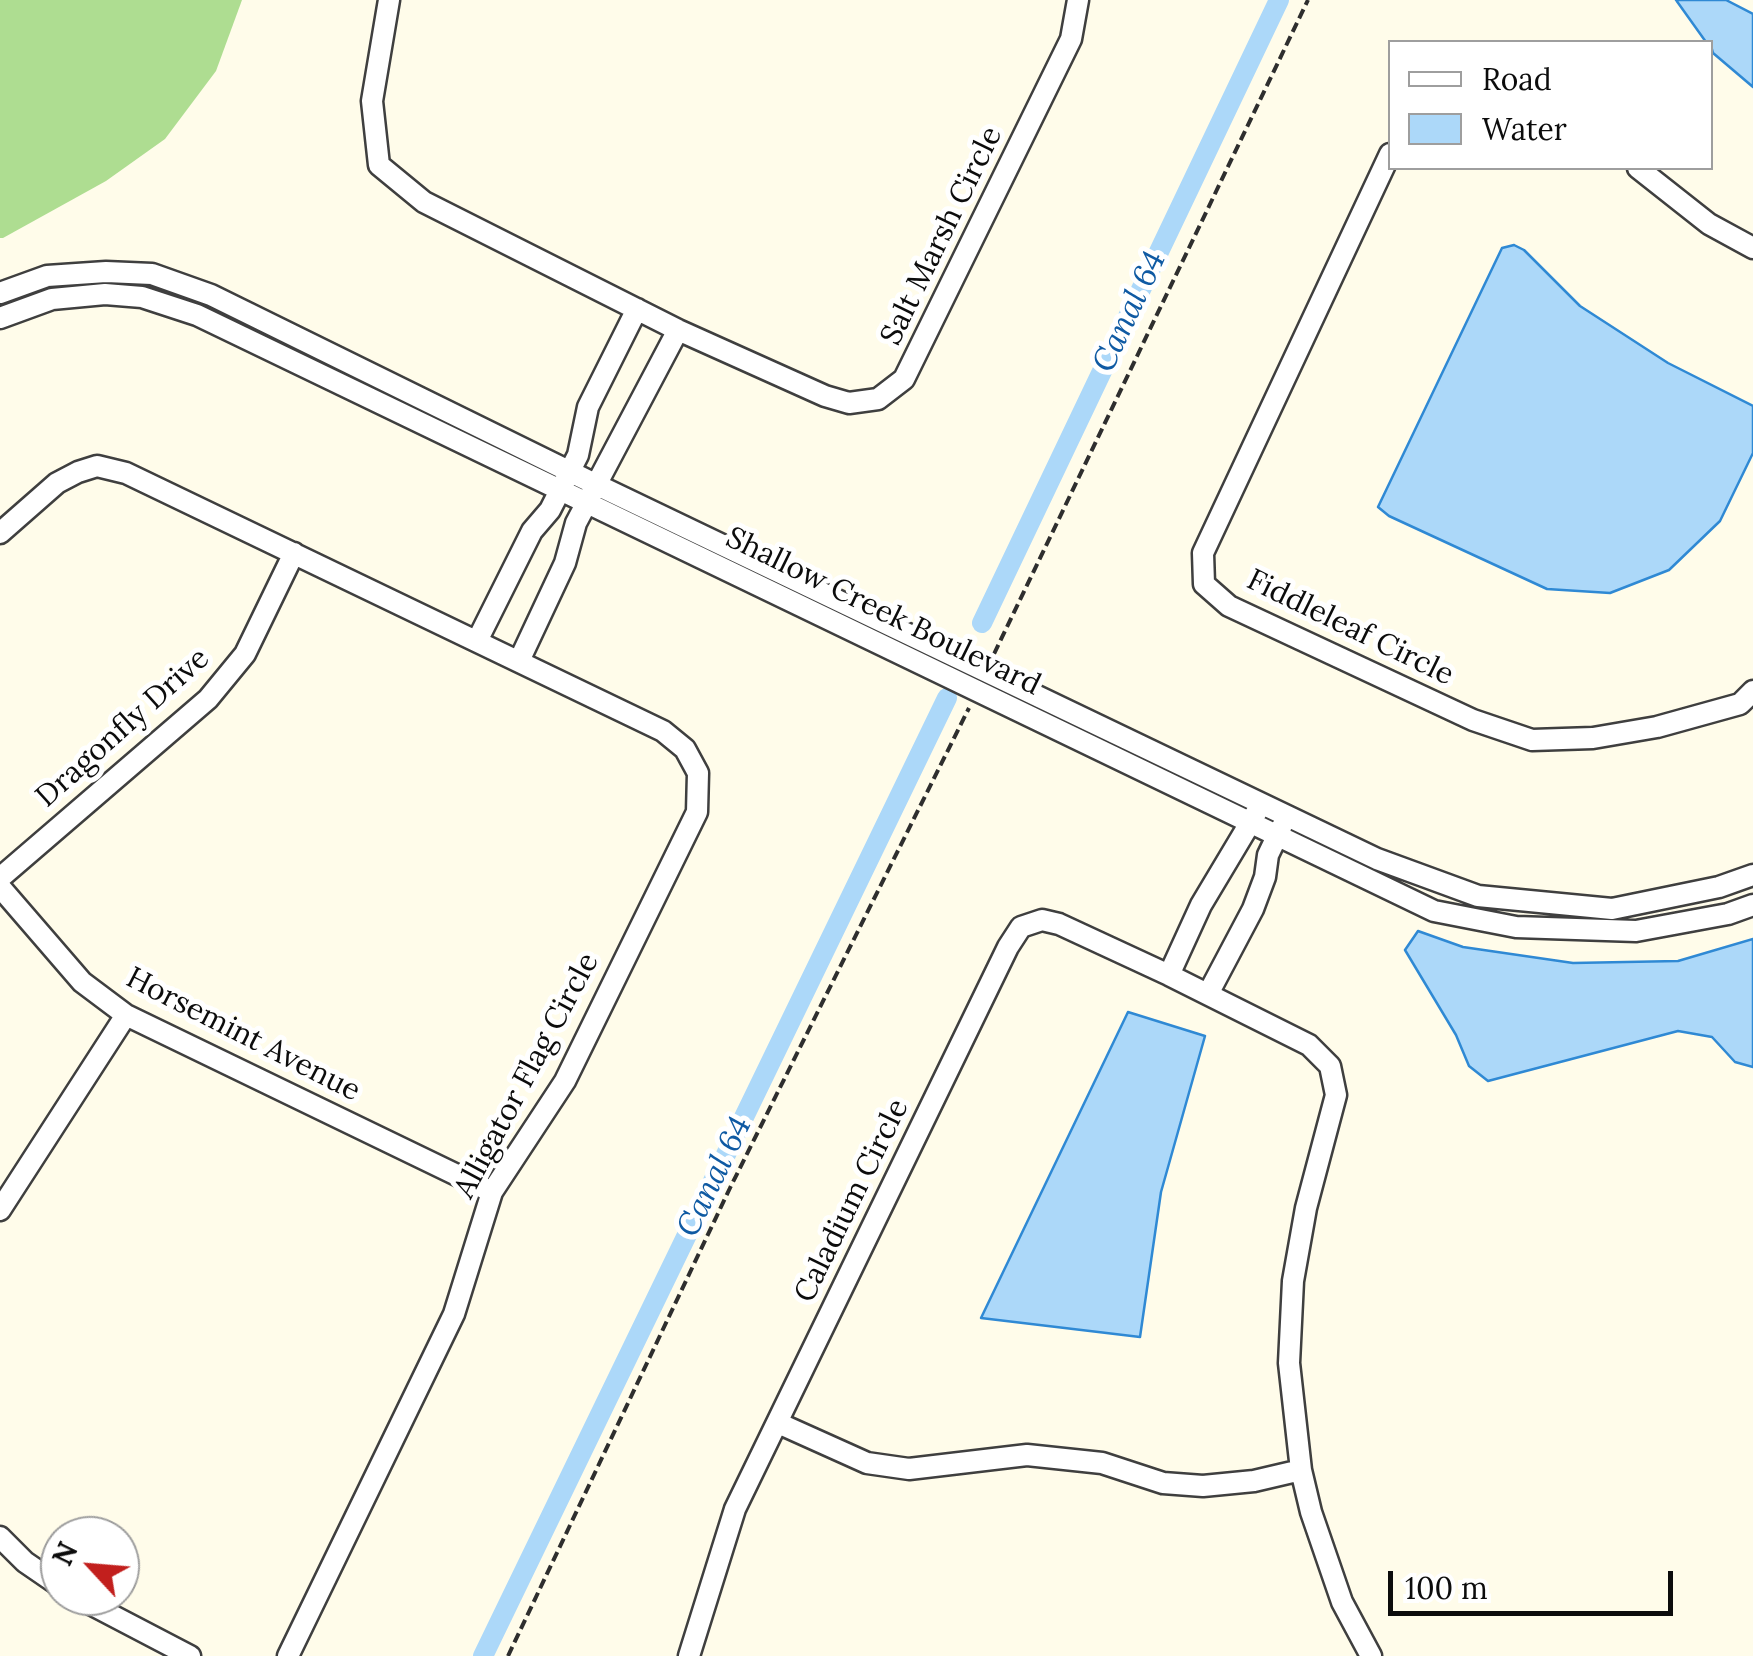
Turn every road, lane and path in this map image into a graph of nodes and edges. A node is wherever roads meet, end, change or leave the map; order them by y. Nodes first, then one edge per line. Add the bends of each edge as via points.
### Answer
1 (389, 0) edge
2 (1078, 0) edge
3 (1308, 0) edge
4 (1388, 158) edge
5 (1641, 170) edge
6 (1753, 248) edge
7 (0, 293) edge
8 (637, 310) junction
9 (0, 318) edge
10 (678, 330) junction
11 (565, 480) junction
12 (591, 493) junction
13 (0, 533) edge
14 (294, 553) junction
15 (477, 641) junction
16 (519, 661) junction
17 (986, 670) junction
18 (1753, 690) edge
19 (977, 691) junction
20 (1261, 802) junction
21 (1287, 815) junction
22 (1251, 824) junction
23 (1276, 837) junction
24 (1753, 875) edge
25 (0, 878) edge
26 (0, 888) edge
27 (1753, 905) edge
28 (1169, 975) junction
29 (1208, 994) junction
30 (126, 1015) junction
31 (492, 1192) junction
32 (0, 1210) edge
33 (778, 1423) junction
34 (1301, 1470) junction
35 (0, 1538) edge
36 (40, 1572) edge
37 (113, 1616) edge
38 (190, 1656) edge
39 (288, 1656) edge
40 (508, 1656) edge
41 (689, 1656) edge
42 (1371, 1656) edge

1 - 8 street, Salt Marsh Circle via 372,101 379,165 424,202
2 - 10 street, Salt Marsh Circle via 1071,40 904,379 878,398 849,403
3 - 17 path
4 - 18 street, Fiddleleaf Circle via 1203,553 1204,584 1229,606 1474,720 1532,740 1657,727 1740,704
5 - 6 street via 1709,224
7 - 11 street, Shallow Creek Boulevard via 47,276 152,274 211,295
8 - 10 street, Salt Marsh Circle
8 - 11 street via 588,408
9 - 11 street, Shallow Creek Boulevard via 52,299 142,296
10 - 12 street
11 - 12 street, Shallow Creek Boulevard
11 - 15 street
12 - 16 street
12 - 17 street, Shallow Creek Boulevard
12 - 19 street, Shallow Creek Boulevard
13 - 14 street, Alligator Flag Circle via 57,483 97,466 126,473
14 - 15 street, Alligator Flag Circle
14 - 25 street, Dragonfly Drive via 245,654 208,699
15 - 16 street, Alligator Flag Circle
16 - 31 street, Alligator Flag Circle via 664,731 698,773 697,812 565,1081
17 - 20 street, Shallow Creek Boulevard
19 - 22 street, Shallow Creek Boulevard
19 - 40 path
20 - 21 street, Shallow Creek Boulevard
20 - 22 street
21 - 23 street
21 - 24 street, Shallow Creek Boulevard via 1478,896 1612,909
22 - 23 street, Shallow Creek Boulevard
22 - 28 street
23 - 27 street, Shallow Creek Boulevard via 1434,911 1516,928 1636,931
23 - 29 street via 1253,909
26 - 30 street, Horsemint Avenue via 82,982
28 - 29 street, Caladium Circle
28 - 33 street, Caladium Circle via 1058,924 1042,920 1022,927
29 - 34 street, Caladium Circle via 1309,1045 1330,1066 1336,1096 1293,1281 1289,1363
30 - 31 street, Horsemint Avenue
30 - 32 street
31 - 39 street, Alligator Flag Circle via 454,1314
33 - 34 street via 866,1464 909,1469 1027,1454 1203,1486
33 - 41 street, Caladium Circle via 735,1510
34 - 42 street, Caladium Circle via 1342,1602
35 - 36 street
37 - 38 street

